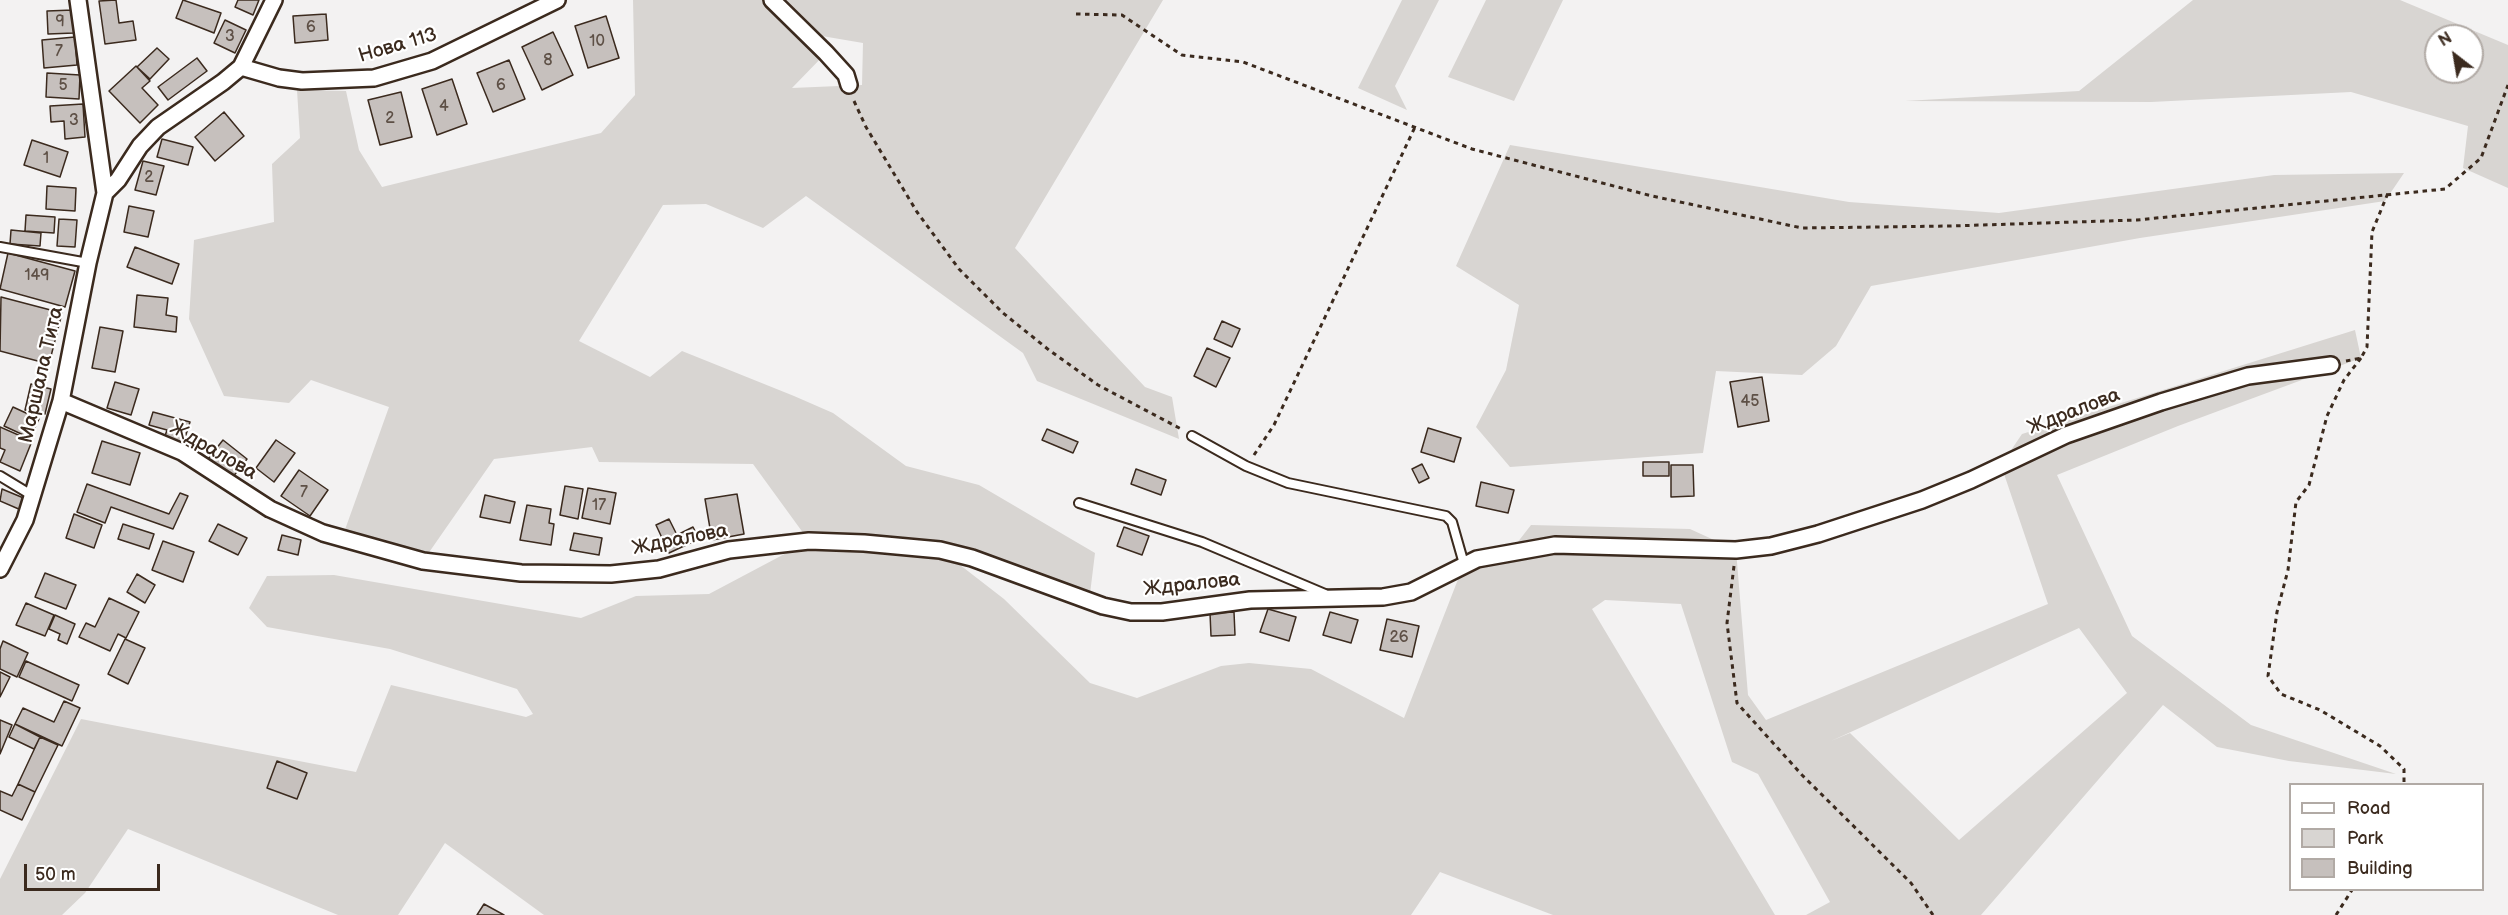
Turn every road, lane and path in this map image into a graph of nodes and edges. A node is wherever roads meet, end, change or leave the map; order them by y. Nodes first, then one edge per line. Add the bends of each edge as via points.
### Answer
1 (78, 0) edge
2 (274, 0) edge
3 (556, 0) edge
4 (772, 0) edge
5 (1076, 14) dead end
6 (241, 67) junction
7 (849, 85) joint
8 (2508, 85) edge
9 (1415, 127) junction
10 (105, 193) junction
11 (2388, 193) junction
12 (0, 247) edge
13 (88, 262) junction
14 (2361, 358) junction
15 (2331, 365) joint
16 (61, 401) junction
17 (1192, 436) joint
18 (1246, 466) junction
19 (0, 476) edge
20 (33, 496) junction
21 (1079, 502) dead end
22 (1736, 550) junction
23 (1464, 564) junction
24 (0, 569) edge
25 (1333, 598) junction
26 (2404, 783) edge
27 (2351, 891) edge
28 (1933, 915) edge
29 (2336, 915) edge

1 - 10 street
2 - 6 street
3 - 6 street, Нова 113 via 432,61 374,78 302,81
4 - 7 street via 846,75
5 - 9 path via 1122,15 1182,55 1244,62
6 - 10 street via 158,127
7 - 17 path via 866,127 917,212 959,269 1003,313 1049,350 1098,385
8 - 11 path via 2481,158 2445,189
9 - 11 path via 1472,149 1652,196 1802,228 2137,220
9 - 18 path via 1274,425
10 - 13 street, Маршала Тита
11 - 14 path via 2372,232 2367,348
12 - 13 lane
13 - 16 street, Маршала Тита
14 - 15 path
14 - 26 path via 2344,380 2327,416 2309,485 2296,502 2268,676 2281,694 2320,710 2380,746 2404,769
15 - 22 street, Ждралова via 2248,376 2161,402 2066,435 1922,500 1818,534
16 - 20 street, Маршала Тита
16 - 25 street, Ждралова via 182,453 270,508 323,533 423,561 521,573 611,574 659,569 729,550 809,541 940,550 1131,612 1162,612 1250,600
17 - 18 lane
18 - 23 lane via 1288,483 1446,516 1452,522
19 - 20 lane
20 - 24 street, Маршала Тита
21 - 25 lane, Ждралова via 1202,542
22 - 23 street, Ждралова via 1555,545
22 - 28 path via 1727,622 1737,703 1802,775 1911,883
23 - 25 street, Ждралова via 1411,592
27 - 29 path

